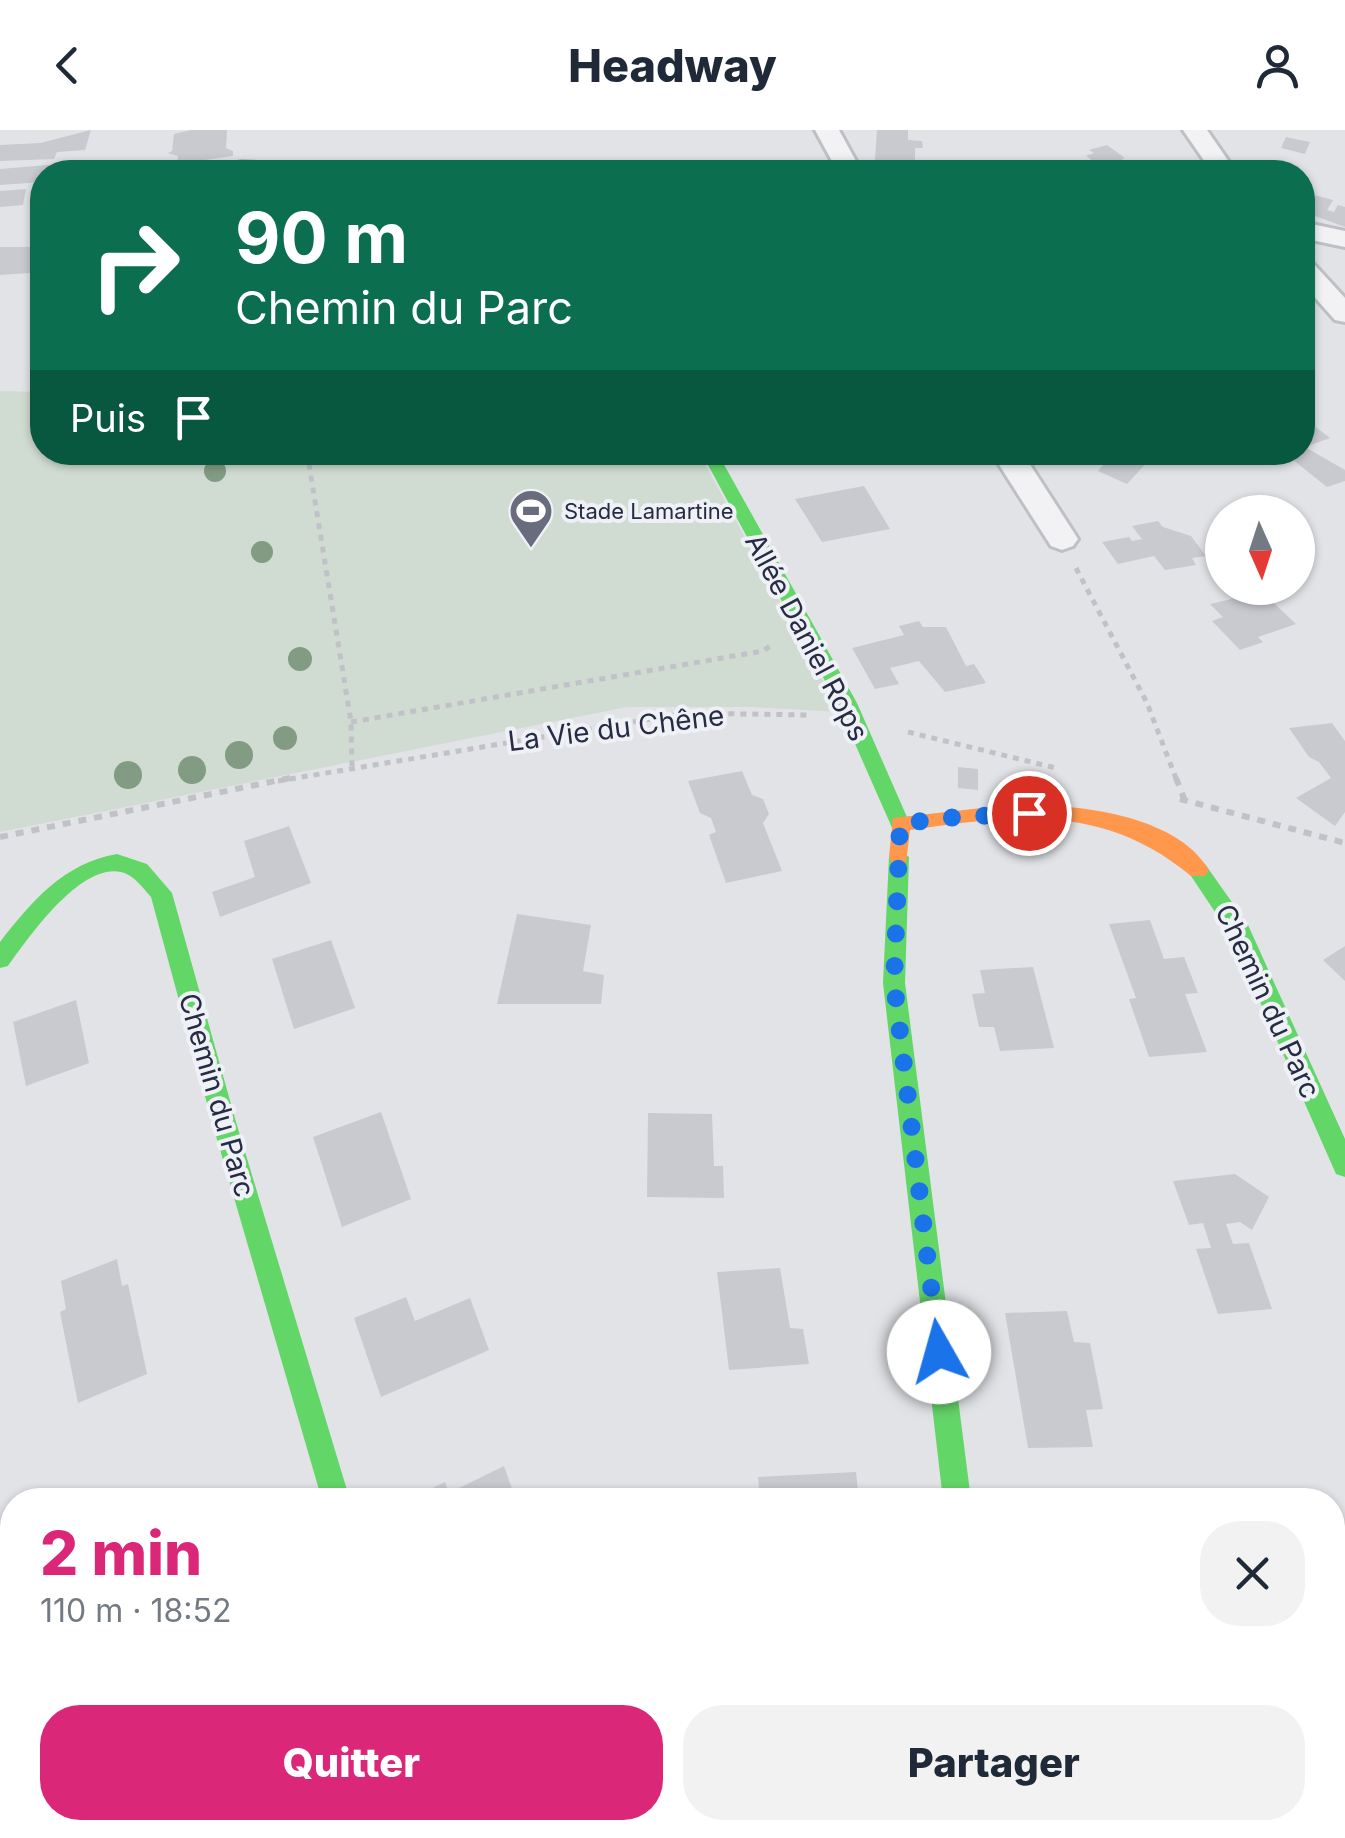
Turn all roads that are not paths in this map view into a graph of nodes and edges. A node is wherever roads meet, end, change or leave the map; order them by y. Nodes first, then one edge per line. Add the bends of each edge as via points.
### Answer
1 (827, 130) edge
2 (1195, 130) edge
3 (843, 160) edge
4 (1216, 160) edge
5 (1315, 233) edge
6 (1345, 239) edge
7 (1315, 281) edge
8 (1345, 314) edge
9 (716, 465) edge
10 (1014, 465) edge
11 (1062, 539) road end
12 (900, 824) junction
13 (0, 959) edge
14 (1345, 1166) edge
15 (332, 1488) edge
16 (956, 1488) edge

1 - 3 street
2 - 4 street
5 - 6 street
7 - 8 street
9 - 12 street, Allée Daniel Rops via 853,718
10 - 11 street
12 - 14 street, Chemin du Parc via 1063,813 1140,833 1191,862 1240,932
12 - 16 street via 894,983
13 - 15 street, Chemin du Parc via 49,898 84,870 125,865 142,872 164,897

